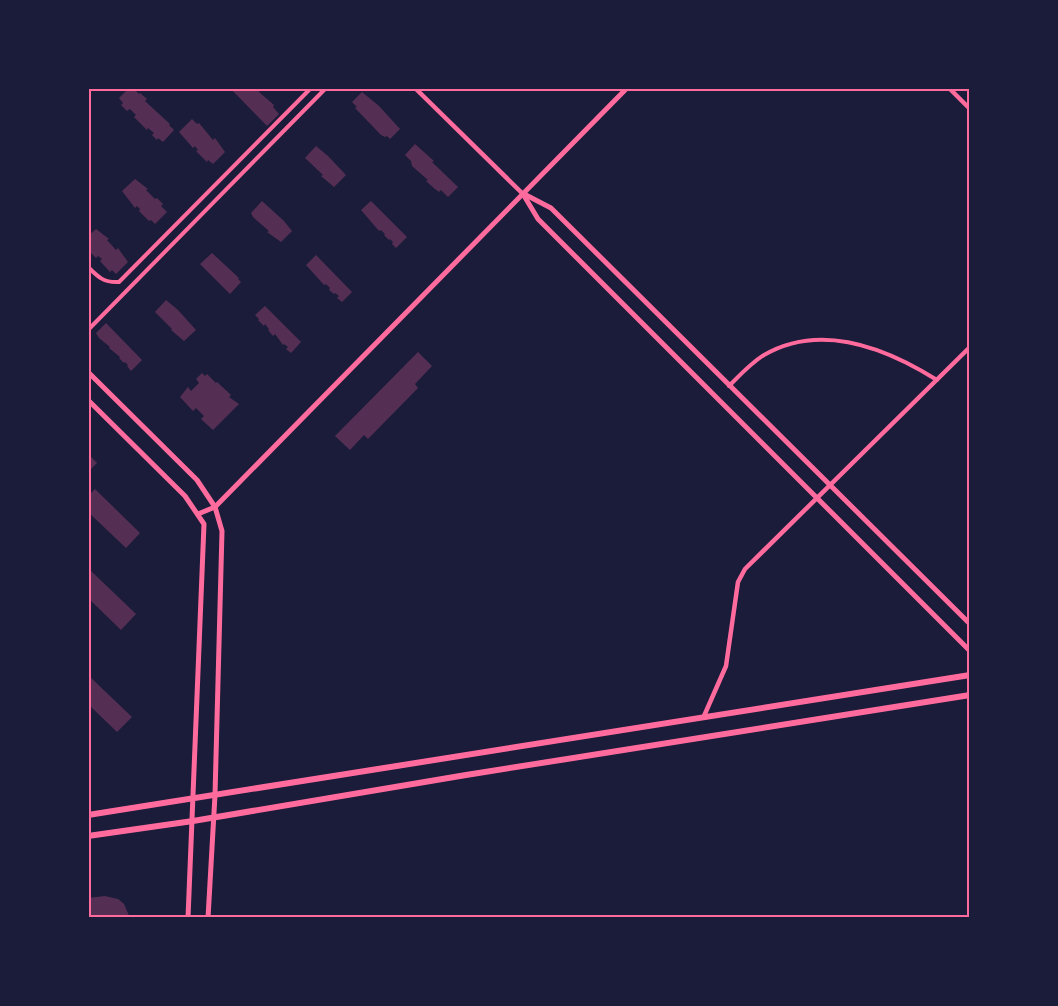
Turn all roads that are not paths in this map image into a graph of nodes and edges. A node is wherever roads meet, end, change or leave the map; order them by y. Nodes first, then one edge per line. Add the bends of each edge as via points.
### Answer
1 (311, 88) edge
2 (326, 88) edge
3 (415, 88) edge
4 (627, 88) edge
5 (949, 88) edge
6 (969, 109) edge
7 (523, 194) junction
8 (88, 267) edge
9 (88, 330) edge
10 (969, 347) edge
11 (88, 372) edge
12 (937, 380) junction
13 (729, 386) junction
14 (88, 400) edge
15 (830, 485) junction
16 (817, 498) junction
17 (215, 507) junction
18 (198, 514) junction
19 (969, 624) edge
20 (969, 651) edge
21 (969, 675) edge
22 (969, 694) edge
23 (704, 716) junction
24 (215, 795) junction
25 (194, 799) junction
26 (88, 815) edge
27 (214, 817) junction
28 (193, 821) junction
29 (88, 836) edge
30 (188, 918) edge
31 (208, 918) edge

1 - 8 street via 119,282 108,283
2 - 9 street
3 - 7 street
4 - 7 main road
5 - 6 street
7 - 13 main road via 551,208
7 - 16 main road via 538,219
7 - 17 main road
10 - 12 street
11 - 17 main road via 197,480
12 - 13 street via 877,349 831,339 806,340 782,347 763,356
12 - 15 street
13 - 15 main road
14 - 18 main road via 185,496
15 - 16 street
15 - 19 main road
16 - 20 main road
16 - 23 street via 745,569 738,582 726,666
17 - 18 main road
17 - 24 main road via 222,531
18 - 25 main road via 204,525
21 - 23 main road
22 - 27 main road
23 - 24 main road
24 - 25 main road
24 - 27 main road
25 - 26 main road
25 - 28 main road
27 - 28 main road
27 - 31 main road
28 - 29 main road
28 - 30 main road

